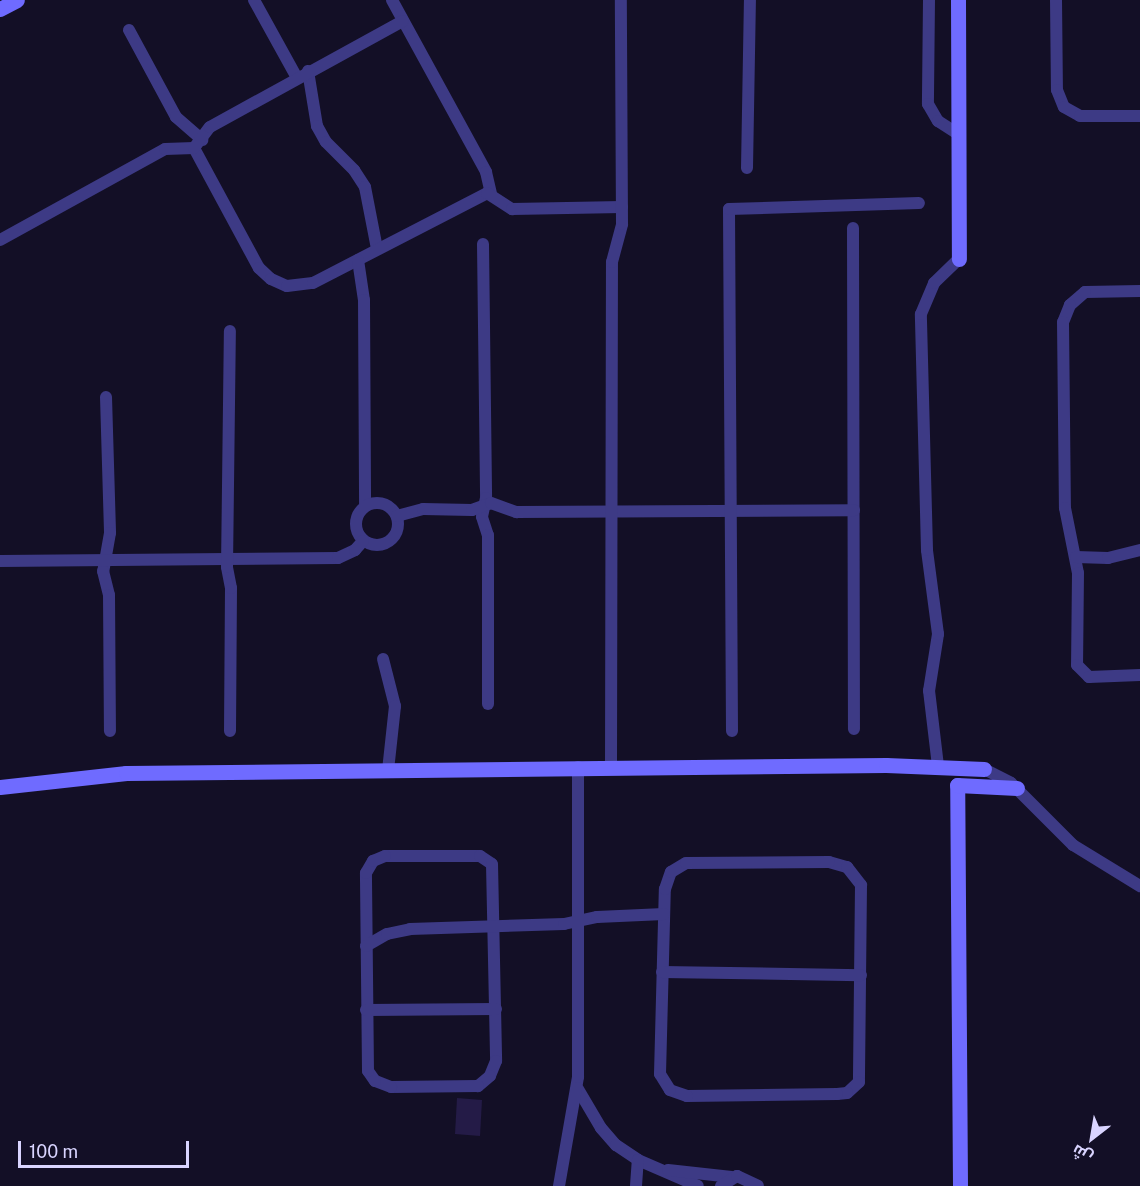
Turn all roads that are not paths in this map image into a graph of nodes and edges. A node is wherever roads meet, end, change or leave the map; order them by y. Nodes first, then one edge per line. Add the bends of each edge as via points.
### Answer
1 (16, 0) edge
2 (254, 0) edge
3 (392, 0) edge
4 (621, 0) edge
5 (750, 0) edge
6 (929, 0) edge
7 (958, 0) edge
8 (1056, 0) edge
9 (0, 9) edge
10 (403, 21) junction
11 (129, 30) dead end
12 (308, 71) junction
13 (297, 78) junction
14 (1140, 116) edge
15 (958, 134) junction
16 (198, 144) junction
17 (747, 168) dead end
18 (491, 194) junction
19 (919, 203) dead end
20 (622, 207) junction
21 (853, 228) dead end
22 (0, 240) edge
23 (483, 244) dead end
24 (377, 249) junction
25 (959, 259) joint
26 (358, 260) junction
27 (1140, 291) edge
28 (230, 331) dead end
29 (106, 397) dead end
30 (485, 505) junction
31 (365, 506) junction
32 (854, 510) junction
33 (732, 511) junction
34 (612, 512) junction
35 (397, 516) junction
36 (363, 541) junction
37 (1140, 550) edge
38 (1076, 558) junction
39 (0, 561) edge
40 (227, 561) junction
41 (103, 562) junction
42 (383, 659) dead end
43 (1140, 675) edge
44 (488, 704) dead end
45 (854, 729) dead end
46 (110, 730) dead end
47 (230, 731) dead end
48 (732, 731) dead end
49 (938, 766) junction
50 (611, 767) junction
51 (578, 768) junction
52 (980, 768) junction
53 (388, 770) junction
54 (0, 787) edge
55 (975, 787) junction
56 (1017, 788) junction
57 (1140, 886) edge
58 (664, 914) junction
59 (578, 921) junction
60 (495, 926) junction
61 (366, 945) junction
62 (662, 972) junction
63 (861, 975) junction
64 (496, 1009) junction
65 (366, 1010) junction
66 (578, 1089) junction
67 (638, 1160) junction
68 (660, 1169) junction
69 (732, 1177) junction
70 (559, 1186) edge
71 (636, 1186) edge
72 (698, 1186) edge
73 (721, 1186) edge
74 (758, 1186) edge
75 (960, 1186) edge

1 - 9 street
2 - 13 street
3 - 10 street
4 - 20 street
5 - 17 street
6 - 15 street via 928,104 938,121
7 - 15 street
8 - 14 street via 1057,90 1064,107 1080,116
10 - 12 street
10 - 18 street via 486,172
11 - 16 street via 176,117
12 - 13 street
12 - 24 street via 317,126 365,187
13 - 16 street via 210,127
15 - 25 street
16 - 22 street via 165,149
16 - 26 street via 259,268 271,279 287,286 304,286
18 - 20 street via 512,209
18 - 24 street
19 - 33 street via 729,208
20 - 34 street via 621,231 612,262
21 - 32 street
23 - 30 street
24 - 26 street
25 - 49 street via 934,283 921,314 927,550 938,634 929,691
26 - 31 street via 364,300
27 - 38 street via 1085,292 1074,299 1064,318 1065,508
28 - 40 street
29 - 41 street via 110,533
30 - 34 street via 495,503 516,512
30 - 35 street via 472,510 423,509
30 - 44 street via 482,517 488,535
31 - 35 street via 386,504
31 - 36 street via 355,523
32 - 33 street
32 - 45 street
33 - 34 street
33 - 48 street
34 - 50 street
35 - 36 street via 396,532 389,541 374,545
36 - 40 street via 338,558
37 - 38 street via 1108,558
38 - 43 street via 1078,669 1089,676
39 - 41 street
40 - 41 street
40 - 47 street via 231,588
41 - 46 street via 109,595
42 - 53 street via 395,706
49 - 50 street
49 - 52 street
50 - 51 street
51 - 53 street
51 - 59 street
52 - 55 street
52 - 56 street
53 - 54 street via 126,773
55 - 56 street
55 - 75 street via 957,785
56 - 57 street via 1072,845
58 - 59 street
58 - 62 street
58 - 63 street via 667,877 680,865 835,862 852,871 861,885
59 - 60 street
59 - 66 street
60 - 61 street via 410,929 387,934
60 - 61 street via 494,868 485,857 381,857 369,864 366,873
60 - 64 street
61 - 65 street
62 - 63 street
62 - 63 street via 660,1074 670,1090 687,1096 837,1094 852,1090 861,1072
64 - 65 street
64 - 65 street via 494,1069 484,1082 470,1088 391,1087 375,1081 366,1065
66 - 67 street via 606,1135
66 - 70 street
67 - 68 street
67 - 71 street
68 - 69 street
68 - 72 street
69 - 73 street
69 - 74 street via 744,1177

